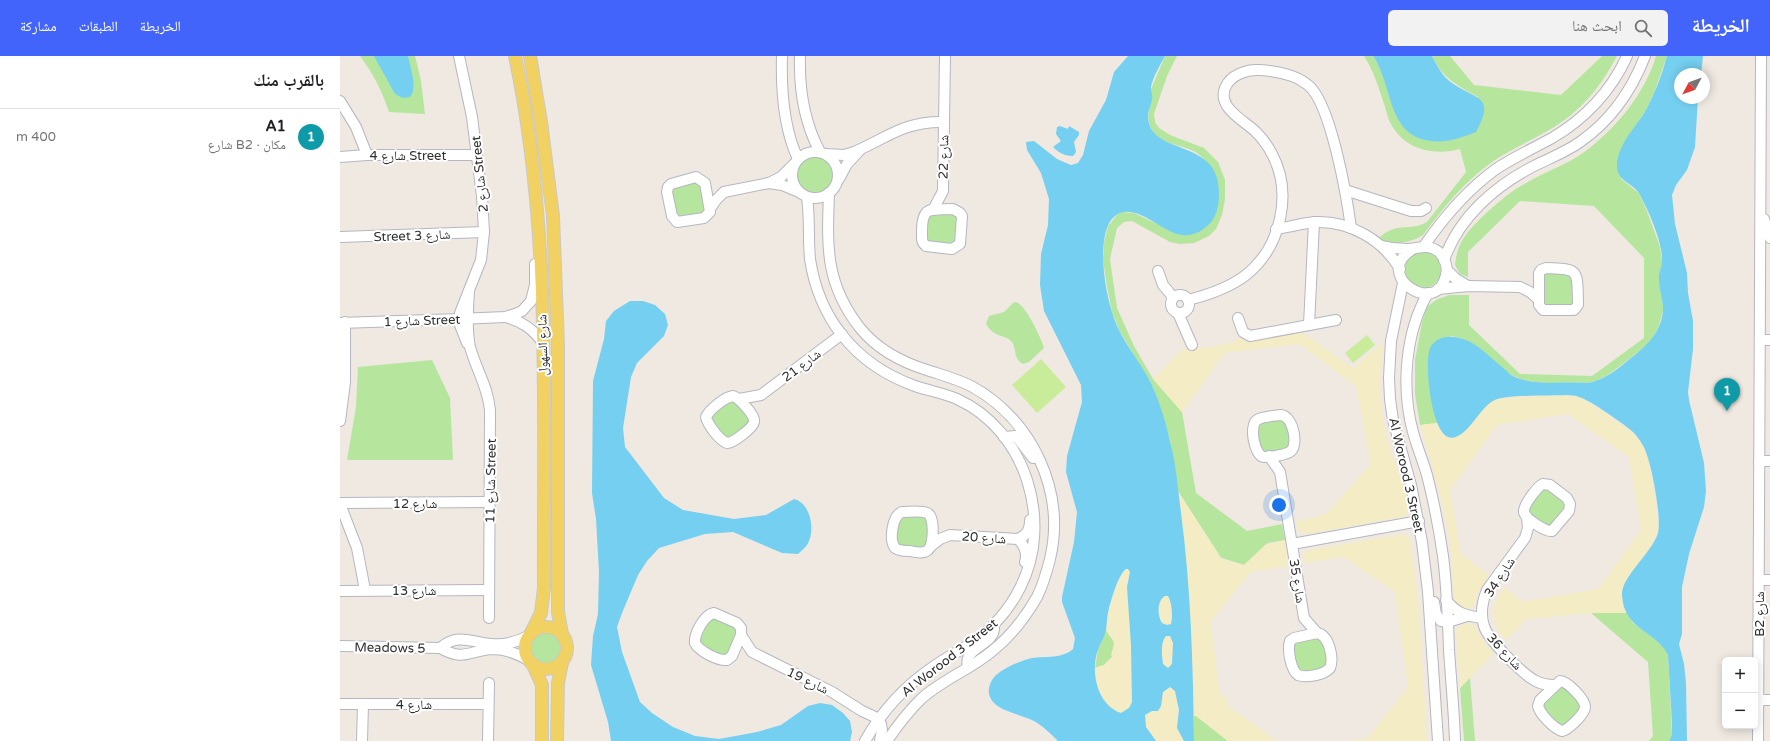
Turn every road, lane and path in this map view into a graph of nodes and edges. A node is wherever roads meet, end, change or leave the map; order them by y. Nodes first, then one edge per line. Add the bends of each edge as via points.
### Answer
1 (459, 56) edge
2 (515, 56) edge
3 (530, 56) edge
4 (782, 56) edge
5 (800, 56) edge
6 (1627, 56) edge
7 (1645, 56) edge
8 (1761, 56) edge
9 (946, 57) edge
10 (340, 101) edge
11 (944, 122) junction
12 (862, 149) junction
13 (823, 153) junction
14 (367, 155) junction
15 (477, 155) junction
16 (340, 157) edge
17 (796, 162) junction
18 (769, 183) junction
19 (837, 183) junction
20 (705, 184) junction
21 (1345, 190) junction
22 (943, 191) junction
23 (724, 192) junction
24 (829, 193) junction
25 (803, 195) junction
26 (1761, 200) junction
27 (1426, 208) dead end
28 (710, 210) junction
29 (933, 210) junction
30 (953, 210) junction
31 (1314, 222) junction
32 (1351, 228) junction
33 (1276, 229) junction
34 (484, 232) junction
35 (340, 236) edge
36 (1770, 238) edge
37 (539, 244) junction
38 (1382, 246) junction
39 (1424, 246) junction
40 (555, 249) junction
41 (1413, 249) junction
42 (1446, 265) junction
43 (1400, 269) junction
44 (1158, 271) dead end
45 (1538, 276) junction
46 (1403, 283) junction
47 (1468, 286) junction
48 (1520, 287) junction
49 (1438, 289) junction
50 (1428, 293) junction
51 (1173, 298) junction
52 (1188, 300) junction
53 (1538, 300) junction
54 (1178, 313) junction
55 (508, 316) junction
56 (1238, 318) dead end
57 (464, 319) junction
58 (1336, 320) dead end
59 (342, 322) edge
60 (1309, 325) junction
61 (842, 334) junction
62 (1765, 340) edge
63 (543, 343) junction
64 (1192, 345) dead end
65 (761, 395) junction
66 (739, 399) junction
67 (754, 417) junction
68 (340, 421) edge
69 (1004, 437) junction
70 (1288, 453) junction
71 (1269, 456) junction
72 (1759, 461) junction
73 (1770, 461) edge
74 (1280, 472) junction
75 (1047, 480) junction
76 (1029, 484) junction
77 (489, 502) junction
78 (340, 503) edge
79 (1527, 517) junction
80 (933, 521) junction
81 (1419, 521) junction
82 (1546, 531) junction
83 (950, 535) junction
84 (1526, 538) junction
85 (1018, 539) junction
86 (1292, 544) junction
87 (931, 546) junction
88 (1425, 563) junction
89 (1759, 580) junction
90 (1770, 580) edge
91 (365, 590) junction
92 (489, 590) junction
93 (340, 591) edge
94 (1014, 600) junction
95 (1446, 600) junction
96 (1467, 616) junction
97 (489, 618) dead end
98 (1304, 618) junction
99 (1482, 618) junction
100 (1448, 622) junction
101 (994, 624) junction
102 (1317, 633) junction
103 (562, 634) junction
104 (530, 635) junction
105 (741, 635) junction
106 (1297, 637) junction
107 (449, 642) junction
108 (474, 642) junction
109 (340, 646) edge
110 (440, 648) junction
111 (752, 652) junction
112 (450, 653) junction
113 (474, 653) junction
114 (732, 656) junction
115 (562, 662) junction
116 (531, 663) junction
117 (968, 667) junction
118 (1533, 680) junction
119 (489, 683) dead end
120 (1555, 685) junction
121 (1540, 700) junction
122 (1758, 700) joint
123 (1770, 700) edge
124 (340, 704) edge
125 (363, 704) junction
126 (488, 704) junction
127 (862, 711) junction
128 (878, 720) junction
129 (1758, 729) edge
130 (868, 737) edge
131 (362, 741) edge
132 (488, 741) edge
133 (542, 741) edge
134 (557, 741) edge
135 (880, 741) edge
136 (887, 741) edge
137 (1438, 741) edge
138 (1455, 741) edge
139 (1758, 741) edge

1 - 15 street, شارع 2 Street
2 - 37 main road, شارع السهول via 527,124
3 - 40 main road, شارع السهول via 548,169
4 - 17 street via 787,118
5 - 13 street via 805,115 812,137
6 - 39 street via 1617,76 1589,110 1554,137 1513,158 1479,182 1449,213
7 - 42 street via 1629,90 1605,120 1568,150 1533,166 1481,204 1455,235
8 - 26 street, B2 شارع
9 - 11 street, شارع 22
10 - 14 street via 356,127
11 - 12 street via 912,125
11 - 22 street, شارع 22
12 - 13 street via 844,155
12 - 19 street via 847,164
13 - 17 street via 804,154
13 - 19 street via 831,158 838,170
14 - 15 street, شارع 4 Street
14 - 16 street, شارع 4 Street
15 - 34 street, شارع 2 Street
17 - 18 street via 781,177
17 - 25 street via 793,182
18 - 23 street
18 - 25 street via 788,187
19 - 24 street
20 - 23 street
20 - 28 street
20 - 28 street via 696,177 671,184 667,192 672,216 677,222 704,218
21 - 27 street via 1411,211
21 - 32 street
21 - 33 street via 1317,93 1298,78 1272,71 1249,70 1234,76 1224,89 1226,105 1266,143 1281,178 1282,204
22 - 29 street, شارع 22
22 - 30 street, شارع 22
23 - 28 street
24 - 25 street via 822,197
24 - 75 street, Al Worood 3 Street via 827,240 830,264 836,287 846,308 880,347 902,362 970,386 1004,409 1031,442
25 - 61 street, Al Worood 3 Street via 814,276 826,308
26 - 36 street
26 - 62 street, B2 شارع
29 - 30 street
29 - 30 street, شارع 22 via 925,213 922,218 923,244 929,248 952,249 960,244 962,227 962,216
31 - 32 street via 1339,224
31 - 33 street
31 - 60 street
32 - 38 street
33 - 52 street via 1266,251 1246,274 1221,289
34 - 35 street, Street شارع 3
34 - 57 street, شارع 2 Street via 481,260 469,291
37 - 40 main road via 541,228 547,225 551,229
37 - 55 street via 531,301 525,308
37 - 63 main road, شارع السهول
38 - 41 street
38 - 43 street
39 - 41 street
39 - 42 street via 1434,249
40 - 103 main road, شارع السهول via 558,345 558,612
41 - 43 street via 1402,259
42 - 47 street via 1456,279
42 - 49 street via 1444,280
43 - 46 street
44 - 51 street via 1163,286
45 - 48 street
45 - 53 street
45 - 53 street via 1543,268 1567,268 1573,271 1578,278 1578,305 1574,310 1546,310 1541,308
46 - 50 street via 1414,292
46 - 81 street, Al Worood 3 Street via 1391,341 1390,399
47 - 48 street
47 - 49 street
48 - 53 street
49 - 50 street
50 - 95 street, Al Worood 3 Street via 1413,327 1407,386 1413,431 1427,475 1439,528
51 - 52 street via 1179,295
51 - 54 street via 1171,306
52 - 54 street via 1187,309
54 - 64 street
55 - 57 street, شارع 1 Street
55 - 63 street via 530,327
56 - 60 street via 1243,332 1250,336
57 - 59 street, شارع 1 Street
57 - 77 street, شارع 11 Street via 462,331 486,386 489,402
58 - 60 street
59 - 68 street via 345,382
61 - 65 street, شارع 21
61 - 69 street, Al Worood 3 Street via 875,366 895,378 957,399 975,409
62 - 72 street, B2 شارع
63 - 104 main road, شارع السهول via 544,588 541,613
65 - 66 street, شارع 21
65 - 67 street, شارع 21
66 - 67 street
66 - 67 street, شارع 21 via 733,396 727,398 707,414 708,422 722,441 732,442 752,426
69 - 75 street via 1012,435 1019,438
69 - 76 street, Al Worood 3 Street
70 - 71 street
70 - 71 street via 1295,446 1292,423 1287,416 1281,415 1259,419 1253,425 1258,453
70 - 74 street
71 - 74 street
72 - 73 street
72 - 89 street, B2 شارع
74 - 86 street, شارع 35
75 - 117 street, Al Worood 3 Street via 1053,502 1053,548 1048,570 1038,594 1010,635 990,653
76 - 85 street, شارع 20 via 1030,525 1026,534
76 - 94 street, Al Worood 3 Street via 1033,501 1034,536 1028,570
77 - 78 street, شارع 12
77 - 92 street, شارع 11 Street
78 - 91 street via 357,548
79 - 82 street
79 - 82 street via 1524,512 1525,506 1538,487 1550,485 1567,498 1570,508 1555,530
79 - 84 street
80 - 83 street, شارع 20
80 - 87 street
80 - 87 street, شارع 20 via 925,512 899,513 895,519 892,542 895,548 901,551 924,552
81 - 86 street
81 - 88 street, Al Worood 3 Street
82 - 84 street via 1535,532
83 - 85 street, شارع 20
83 - 87 street, شارع 20
84 - 99 street, شارع 34 via 1487,590 1483,599
85 - 94 street, شارع 20 via 1025,547 1026,558
86 - 98 street, شارع 35
88 - 100 street via 1432,585 1436,614 1441,621
88 - 137 street, Al Worood 3 Street
89 - 90 street
89 - 122 street, B2 شارع
91 - 92 street, شارع 13
91 - 93 street, شارع 13
92 - 97 street, شارع 11 Street
94 - 101 street, Al Worood 3 Street
95 - 96 street via 1453,608
95 - 100 street, Al Worood 3 Street
96 - 99 street
96 - 100 street
98 - 102 street, شارع 35
98 - 106 street, شارع 35
99 - 118 street, شارع 36 via 1484,628 1494,644
100 - 138 street, Al Worood 3 Street
101 - 117 street via 995,629 990,638 969,654
101 - 128 street, Al Worood 3 Street via 972,643 920,677 894,700
102 - 106 street
102 - 106 street, شارع 35 via 1326,637 1331,661 1330,668 1324,673 1300,676 1294,672 1289,644
103 - 104 main road via 543,627
103 - 115 main road via 567,645 566,657
104 - 108 street via 503,644
104 - 116 main road via 525,648
105 - 111 street
105 - 114 street
105 - 114 street via 741,628 737,623 714,613 706,617 696,637 697,646 720,660 727,660
107 - 108 street
107 - 110 street, Meadows 5
107 - 112 street
108 - 113 street
109 - 110 street, Meadows 5
110 - 112 street, Meadows 5
111 - 114 street
111 - 127 street, شارع 19 via 832,692
112 - 113 street, Meadows 5 via 460,656
113 - 116 street, Meadows 5 via 503,650
115 - 116 main road via 551,669 538,668
115 - 134 main road via 558,684
116 - 133 main road via 542,685
117 - 136 street, Al Worood 3 Street via 922,699 898,724
118 - 120 street, شارع 36
118 - 121 street, شارع 36
119 - 126 street
120 - 121 street
120 - 121 street, شارع 36 via 1560,681 1565,682 1585,704 1583,713 1568,729 1562,731 1556,728 1538,709
122 - 123 street
124 - 125 street, شارع 4
125 - 126 street, شارع 4
125 - 131 street
126 - 132 street
127 - 128 street, شارع 19
127 - 130 street via 869,727
128 - 130 street, Al Worood 3 Street
128 - 135 street via 882,730
129 - 139 street, B2 شارع

